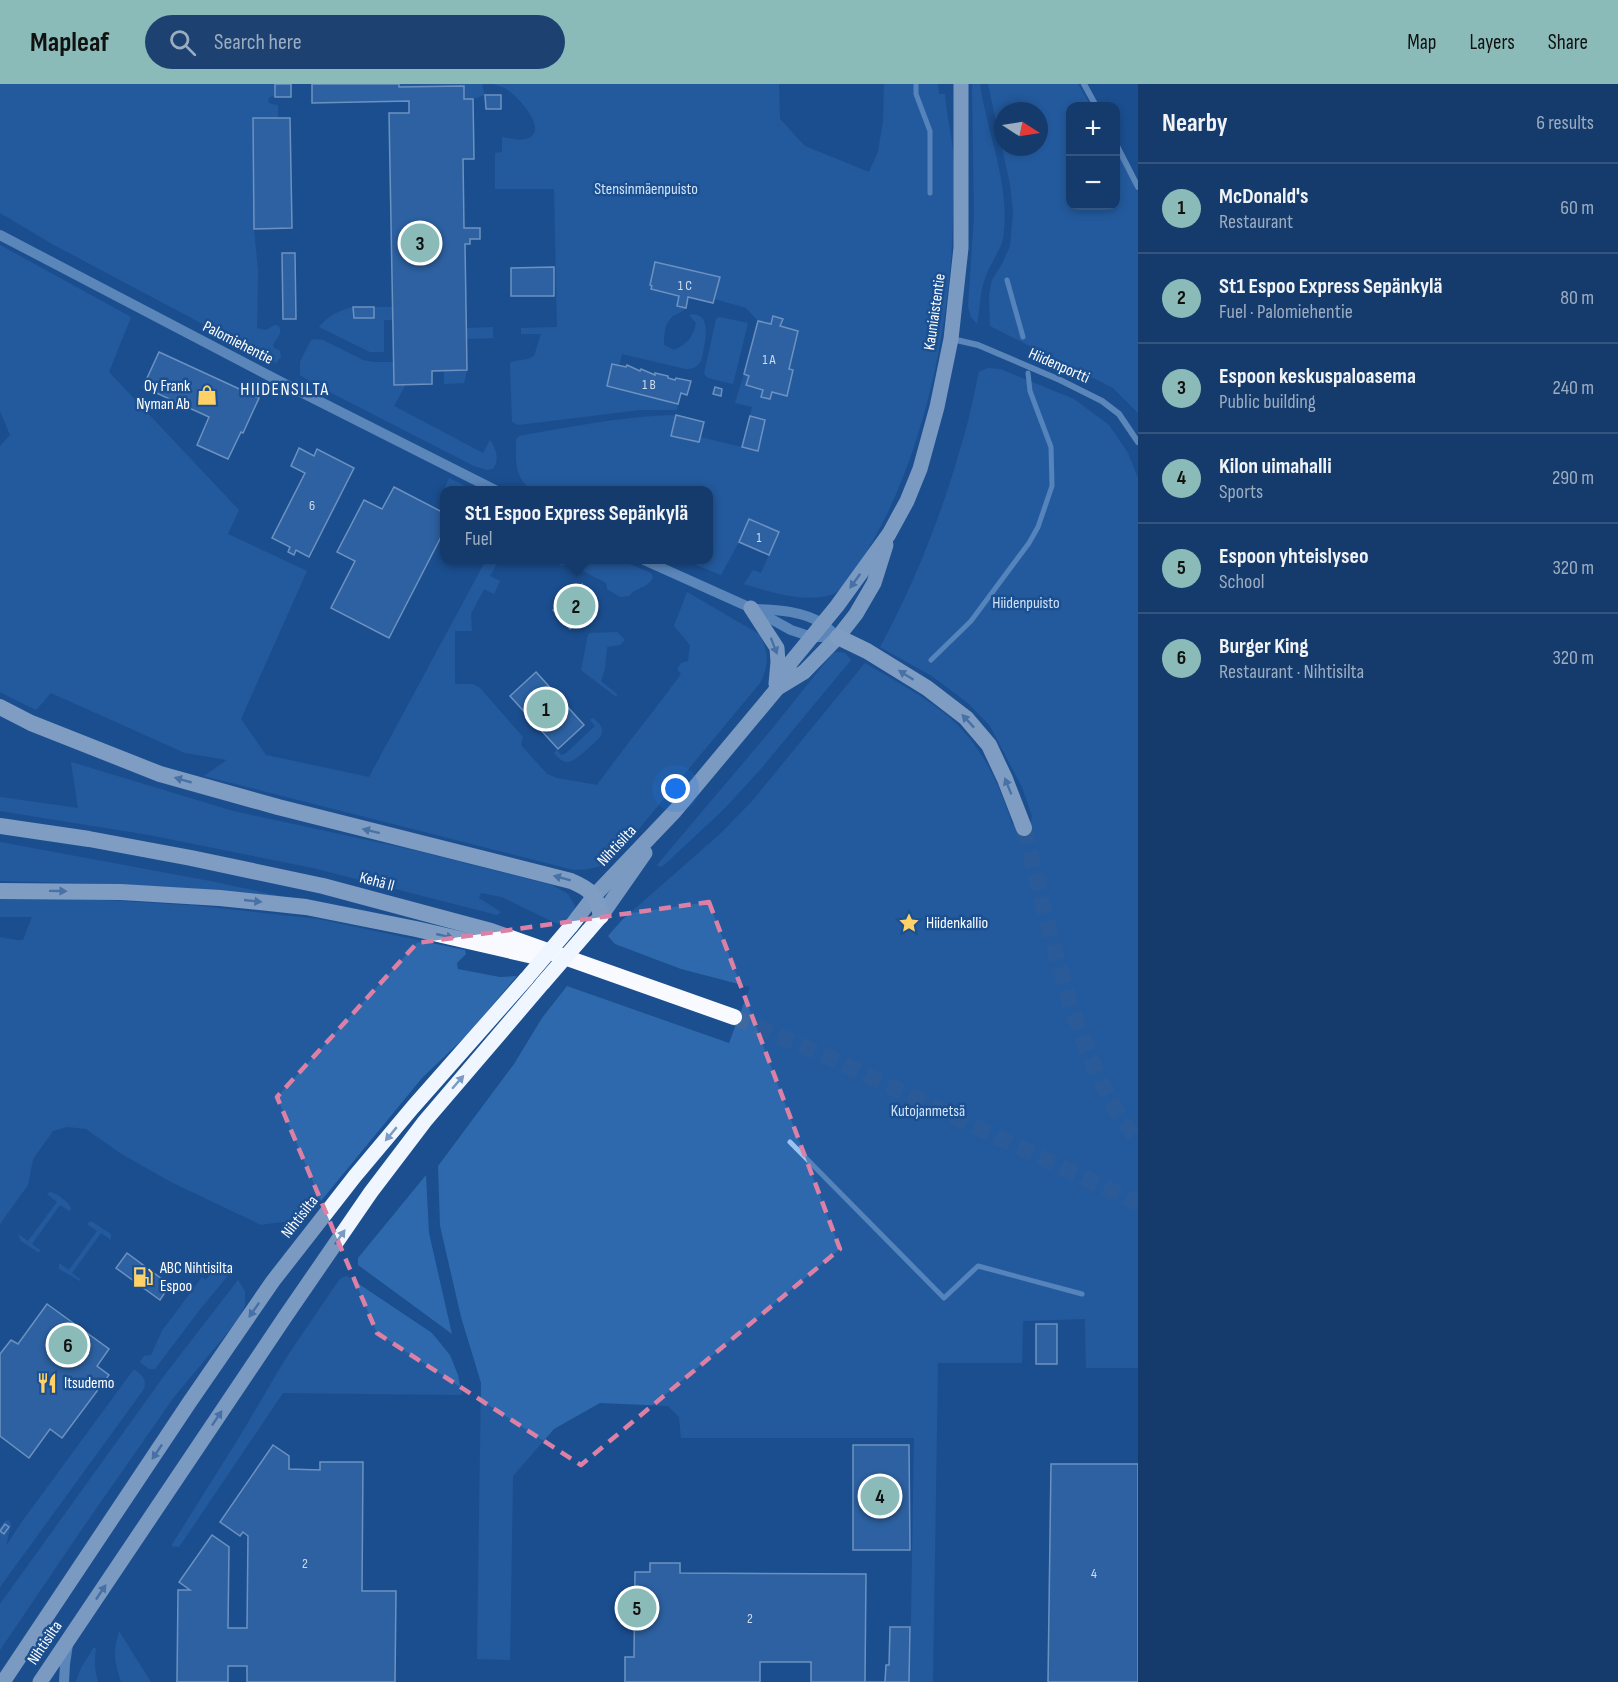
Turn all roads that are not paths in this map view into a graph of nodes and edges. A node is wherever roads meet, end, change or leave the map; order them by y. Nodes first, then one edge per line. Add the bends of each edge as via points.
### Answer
1 (961, 84) edge
2 (1084, 84) edge
3 (1094, 102) edge
4 (1120, 152) edge
5 (1138, 187) edge
6 (0, 235) edge
7 (951, 339) junction
8 (1138, 442) edge
9 (487, 486) edge
10 (889, 534) junction
11 (653, 564) edge
12 (751, 608) junction
13 (822, 623) junction
14 (812, 637) junction
15 (838, 637) junction
16 (776, 690) junction
17 (0, 707) edge
18 (675, 811) junction
19 (0, 826) edge
20 (1024, 828) tunnel mouth
21 (0, 891) edge
22 (594, 896) junction
23 (601, 916) junction
24 (614, 973) junction
25 (734, 1017) tunnel mouth
26 (69, 1640) junction
27 (3, 1682) edge
28 (40, 1682) edge
29 (64, 1682) edge

1 - 7 main road, Kauniaistentie via 961,248
2 - 3 street
4 - 5 street
6 - 9 street, Palomiehentie
7 - 8 street, Hiidenportti via 978,345 1102,400 1119,414
7 - 10 main road, Kauniaistentie via 920,469
10 -> 13 main road, Kauniaistentie
10 - 15 main road, Kauniaistentie via 874,584
11 - 12 street
12 - 13 street via 785,611
12 - 14 street
12 -> 16 main road via 777,648
13 - 14 main road, Kauniaistentie
13 - 15 street
14 - 15 street
14 - 16 main road, Nihtisilta via 791,662
15 - 16 main road, Nihtisilta via 804,672
20 -> 15 highway via 989,745 966,718 927,688
16 - 18 main road, Nihtisilta
22 -> 17 highway via 572,881 160,774
18 - 22 main road, Nihtisilta
18 - 23 main road, Nihtisilta
19 - 24 highway, Kehä II via 88,839 323,886 491,931
21 -> 24 highway via 121,892 306,907
22 - 23 highway
22 -> 27 main road, Nihtisilta, bridge via 355,1176 273,1281
26 -> 23 main road, Nihtisilta, bridge via 371,1192 425,1121
24 - 25 highway, Kehä II
26 - 28 main road, Nihtisilta
26 - 29 street

